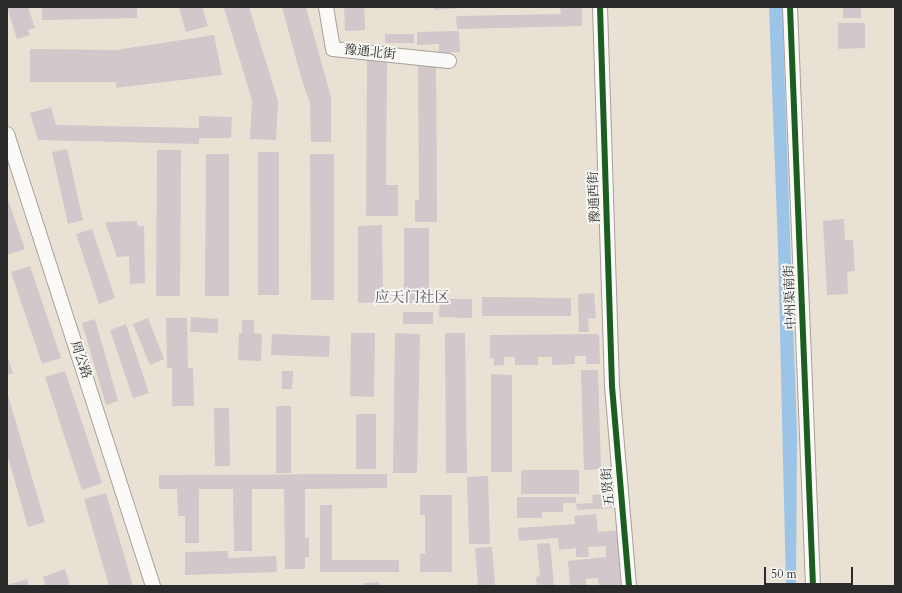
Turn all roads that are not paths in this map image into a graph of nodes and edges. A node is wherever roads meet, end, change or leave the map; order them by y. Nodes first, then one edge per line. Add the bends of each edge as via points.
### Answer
1 (326, 7) edge
2 (600, 7) edge
3 (790, 7) edge
4 (448, 61) dead end
5 (7, 134) edge
6 (612, 386) joint
7 (153, 586) edge
8 (629, 586) edge
9 (813, 586) edge

1 - 4 street, 豫通北街 via 333,49
2 - 6 street, 豫通西街
3 - 9 street, 中州渠南街
5 - 7 street, 周公路
6 - 8 street, 五贤街

